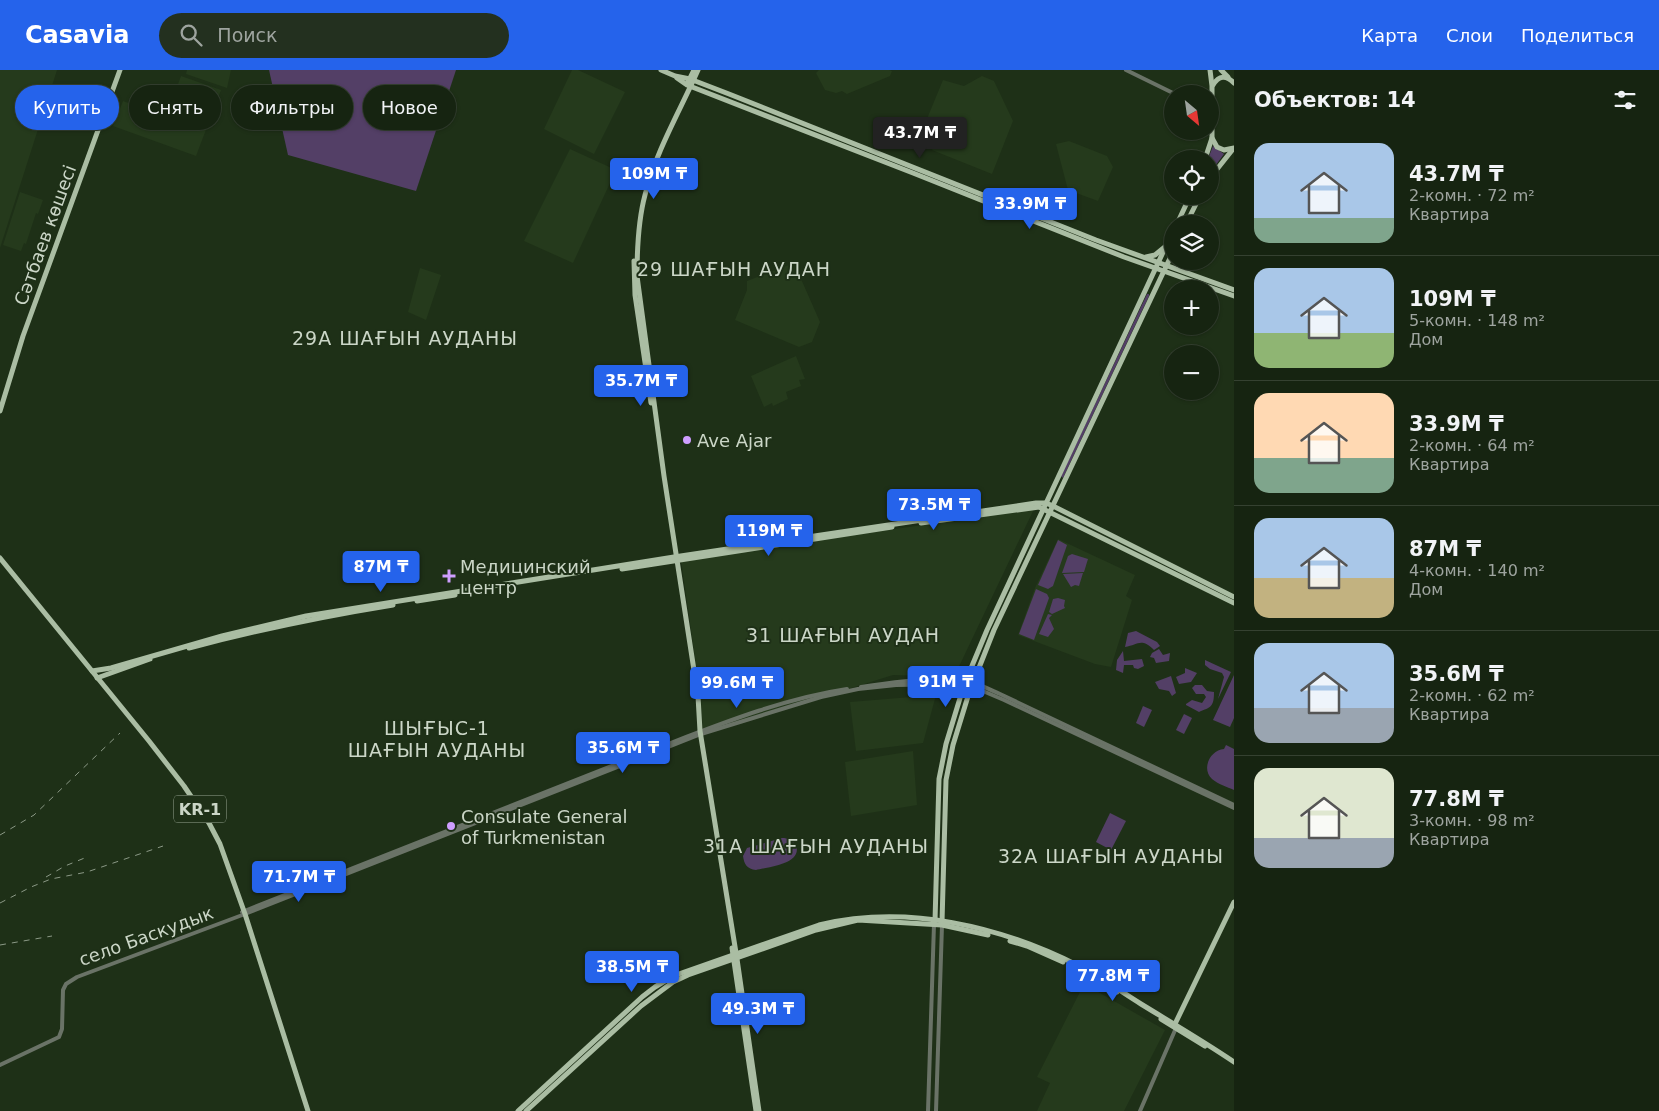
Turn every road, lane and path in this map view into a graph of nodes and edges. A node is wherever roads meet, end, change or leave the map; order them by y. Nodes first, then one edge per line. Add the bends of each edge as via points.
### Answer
1 (120, 70) edge
2 (662, 70) edge
3 (694, 70) edge
4 (698, 70) edge
5 (1126, 70) edge
6 (1210, 70) edge
7 (1221, 70) edge
8 (674, 76) junction
9 (1228, 78) junction
10 (692, 79) junction
11 (1234, 83) edge
12 (1212, 85) edge
13 (1213, 85) edge
14 (689, 86) junction
15 (1164, 89) edge
16 (1213, 140) edge
17 (1234, 148) edge
18 (1219, 167) edge
19 (1164, 247) edge
20 (1164, 253) edge
21 (1144, 257) junction
22 (1158, 266) junction
23 (1164, 268) edge
24 (1165, 270) edge
25 (1169, 270) edge
26 (1172, 270) edge
27 (1175, 274) junction
28 (1158, 285) junction
29 (1234, 290) edge
30 (1234, 296) edge
31 (0, 411) edge
32 (1058, 478) junction
33 (1064, 482) junction
34 (1045, 506) junction
35 (1052, 509) junction
36 (0, 558) edge
37 (676, 559) junction
38 (438, 596) junction
39 (1234, 597) edge
40 (1234, 603) edge
41 (92, 672) junction
42 (97, 678) junction
43 (964, 683) junction
44 (972, 684) junction
45 (699, 733) junction
46 (946, 744) junction
47 (953, 746) junction
48 (1234, 807) edge
49 (1234, 902) edge
50 (1234, 906) edge
51 (246, 911) junction
52 (934, 922) junction
53 (942, 923) junction
54 (735, 957) junction
55 (1176, 1026) junction
56 (1234, 1062) edge
57 (0, 1065) edge
58 (1234, 1066) edge
59 (308, 1111) edge
60 (518, 1111) edge
61 (526, 1111) edge
62 (757, 1111) edge
63 (928, 1111) edge
64 (936, 1111) edge
65 (1140, 1111) edge

1 - 31 main road, Сәтбаев көшесі via 23,336
2 - 8 main road
3 - 10 main road
4 - 10 main road
5 - 15 street
6 - 12 main road
7 - 9 main road
8 - 10 main road
8 - 14 main road
9 - 11 main road
9 - 13 main road via 1222,77
10 - 14 main road
10 - 21 main road
14 - 22 main road
14 - 37 main road via 662,145 645,195 636,252 643,339
16 - 17 main road via 1217,147 1224,150
17 - 18 main road
19 - 21 main road via 1155,255
20 - 22 main road
21 - 22 main road
22 - 23 main road
22 - 32 main road
24 - 28 main road
25 - 27 main road
26 - 29 main road
27 - 28 main road
27 - 30 main road
28 - 33 main road
32 - 33 main road
32 - 34 main road
33 - 35 main road
34 - 35 main road
34 - 37 main road via 954,515
34 - 43 main road
35 - 39 main road
35 - 40 main road
35 - 44 main road via 993,632
36 - 41 main road, KR-1
37 - 38 main road
37 - 45 main road
38 - 41 main road via 282,621
38 - 42 main road via 236,636 153,658
41 - 42 main road, KR-1
42 - 51 main road, KR-1 via 180,780 209,823
43 - 44 street
43 - 45 street via 936,680 886,683 819,693
43 - 46 main road
44 - 47 main road
44 - 48 street
45 - 51 street
45 - 54 main road
46 - 47 main road
46 - 52 main road via 939,779
47 - 53 main road via 946,780
49 - 55 main road
50 - 55 main road
51 - 57 street, село Баскудык via 72,980 63,990 59,1037
51 - 59 main road, KR-1
52 - 53 main road
52 - 54 main road via 875,916 840,920 785,936
52 - 63 street
53 - 55 main road via 964,925 1035,945 1091,973
53 - 64 street
54 - 60 main road via 673,976 655,987
54 - 61 main road via 688,975 659,991
54 - 62 main road
55 - 56 main road
55 - 58 main road
55 - 65 street

